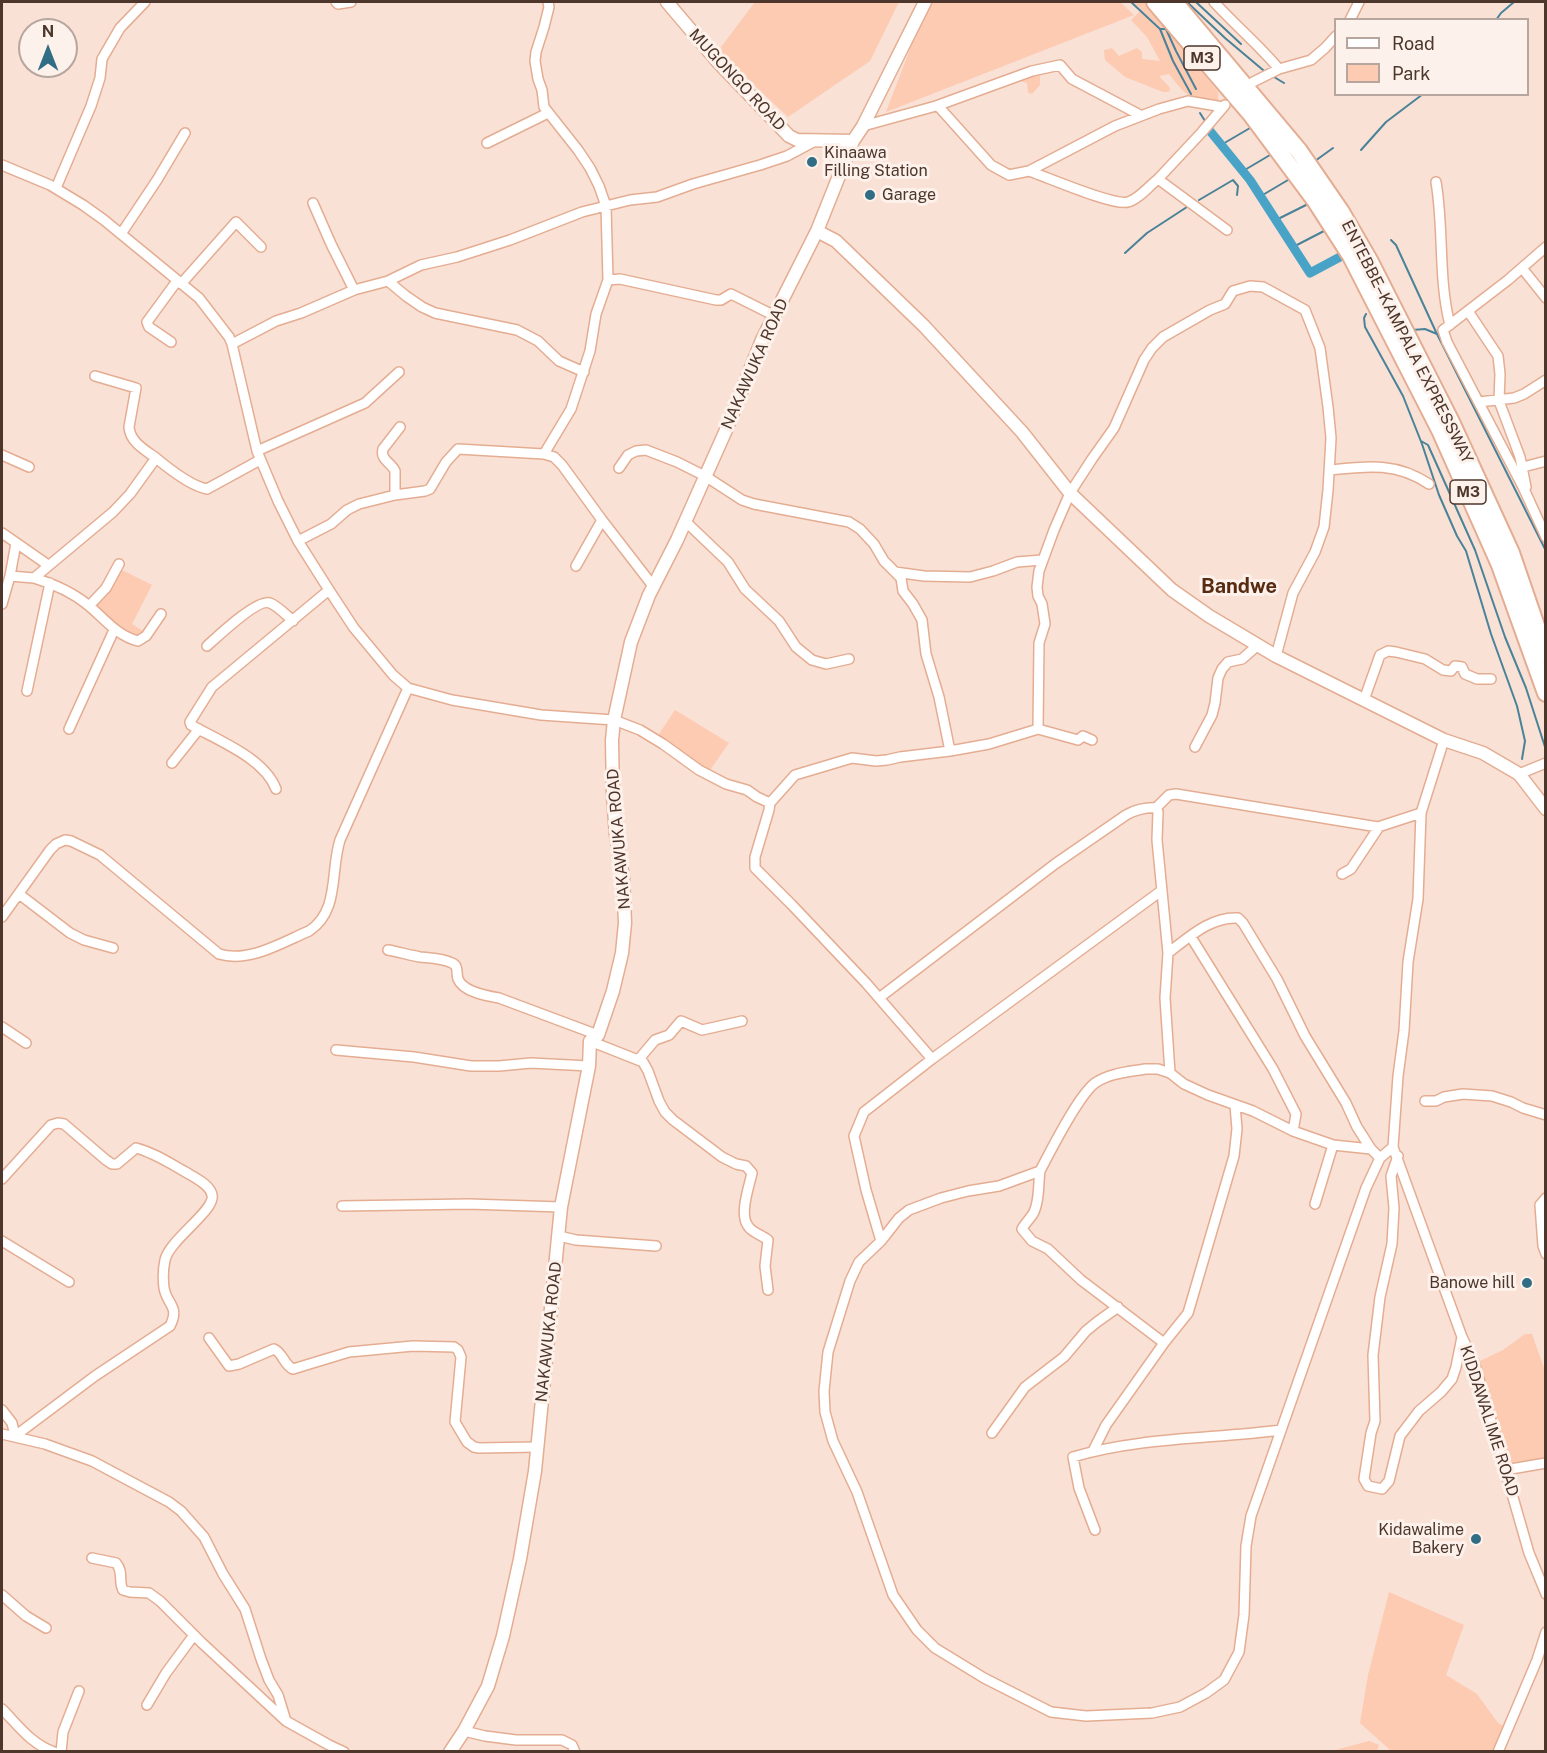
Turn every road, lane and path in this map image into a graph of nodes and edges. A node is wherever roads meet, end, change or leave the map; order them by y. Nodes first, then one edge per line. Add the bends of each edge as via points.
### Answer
1 (145, 2) edge
2 (336, 2) edge
3 (351, 2) edge
4 (548, 2) edge
5 (667, 2) edge
6 (925, 2) edge
7 (1155, 2) edge
8 (1174, 2) edge
9 (1214, 2) edge
10 (1359, 2) edge
11 (1351, 18) edge
12 (1334, 37) edge
13 (1279, 69) junction
14 (1253, 82) dead end
15 (936, 106) junction
16 (548, 113) junction
17 (1140, 115) junction
18 (863, 126) junction
19 (185, 134) dead end
20 (815, 141) junction
21 (853, 141) junction
22 (487, 143) dead end
23 (2, 166) edge
24 (1029, 171) junction
25 (1158, 179) junction
26 (1437, 182) dead end
27 (56, 189) junction
28 (313, 203) dead end
29 (606, 206) junction
30 (1227, 230) dead end
31 (817, 231) junction
32 (121, 234) junction
33 (261, 247) dead end
34 (1545, 247) edge
35 (1522, 268) junction
36 (608, 280) junction
37 (388, 281) junction
38 (179, 282) junction
39 (354, 290) junction
40 (1545, 298) edge
41 (1468, 311) junction
42 (775, 316) junction
43 (1450, 325) junction
44 (171, 342) dead end
45 (232, 344) junction
46 (399, 372) dead end
47 (584, 372) junction
48 (95, 376) dead end
49 (1545, 380) edge
50 (1499, 401) junction
51 (1479, 402) junction
52 (400, 427) dead end
53 (544, 454) junction
54 (2, 455) edge
55 (259, 455) junction
56 (156, 458) junction
57 (1545, 461) edge
58 (30, 467) dead end
59 (1523, 467) junction
60 (619, 468) dead end
61 (1330, 470) junction
62 (705, 476) junction
63 (1429, 484) dead end
64 (1070, 493) junction
65 (394, 495) junction
66 (1528, 497) junction
67 (602, 520) junction
68 (685, 521) junction
69 (2, 532) edge
70 (1545, 537) edge
71 (298, 541) junction
72 (16, 543) junction
73 (1042, 560) junction
74 (119, 564) dead end
75 (48, 565) junction
76 (576, 566) dead end
77 (895, 572) junction
78 (10, 576) junction
79 (34, 579) junction
80 (50, 583) junction
81 (654, 586) junction
82 (329, 590) junction
83 (2, 604) edge
84 (89, 606) junction
85 (161, 614) dead end
86 (293, 621) junction
87 (114, 630) junction
88 (1258, 645) junction
89 (207, 646) dead end
90 (1545, 654) edge
91 (1276, 656) junction
92 (849, 659) dead end
93 (1491, 679) dead end
94 (408, 688) junction
95 (27, 691) dead end
96 (1545, 693) edge
97 (1364, 700) junction
98 (614, 720) junction
99 (69, 729) dead end
100 (199, 729) junction
101 (1038, 729) junction
102 (1092, 740) dead end
103 (1444, 740) junction
104 (1195, 747) dead end
105 (950, 751) junction
106 (172, 763) dead end
107 (1545, 763) edge
108 (1519, 774) junction
109 (276, 789) dead end
110 (770, 804) junction
111 (1156, 808) junction
112 (1545, 809) edge
113 (1421, 813) junction
114 (1379, 827) junction
115 (1342, 874) dead end
116 (1161, 891) junction
117 (19, 894) junction
118 (2, 918) edge
119 (1191, 937) junction
120 (113, 948) dead end
121 (388, 950) dead end
122 (1168, 953) junction
123 (879, 998) junction
124 (742, 1021) dead end
125 (2, 1027) edge
126 (594, 1038) junction
127 (26, 1043) dead end
128 (336, 1050) dead end
129 (639, 1059) junction
130 (932, 1059) junction
131 (589, 1066) junction
132 (1170, 1073) junction
133 (1425, 1101) dead end
134 (1235, 1105) junction
135 (1545, 1115) edge
136 (1293, 1131) junction
137 (1333, 1145) junction
138 (1371, 1149) junction
139 (1396, 1151) junction
140 (1380, 1158) junction
141 (1040, 1171) junction
142 (2, 1179) edge
143 (1545, 1198) edge
144 (1315, 1204) dead end
145 (342, 1206) dead end
146 (561, 1207) junction
147 (559, 1236) junction
148 (2, 1241) edge
149 (881, 1241) junction
150 (656, 1246) dead end
151 (1545, 1254) edge
152 (69, 1282) dead end
153 (768, 1290) dead end
154 (1118, 1307) junction
155 (1462, 1337) junction
156 (209, 1338) dead end
157 (1164, 1343) junction
158 (2, 1410) edge
159 (1281, 1430) junction
160 (992, 1433) dead end
161 (15, 1436) junction
162 (2, 1437) edge
163 (537, 1447) junction
164 (1094, 1451) junction
165 (1545, 1463) edge
166 (1505, 1470) junction
167 (1095, 1530) dead end
168 (92, 1558) dead end
169 (1545, 1594) edge
170 (2, 1595) edge
171 (46, 1628) dead end
172 (1545, 1632) edge
173 (194, 1635) junction
174 (79, 1691) dead end
175 (147, 1705) dead end
176 (2, 1709) edge
177 (286, 1721) junction
178 (464, 1731) junction
179 (327, 1748) edge
180 (54, 1752) edge
181 (61, 1752) edge
182 (344, 1752) edge
183 (450, 1752) edge
184 (575, 1752) edge
185 (1498, 1752) edge

1 - 27 street via 120,28 102,58 91,106
2 - 3 street
4 - 16 street via 535,61
5 - 20 main road, MUGONGO ROAD via 783,131 797,140
6 - 18 main road, NAKAWUKA ROAD
7 - 96 highway, ENTEBBE–KAMPALA EXPRESSWAY / M3 via 1251,114 1351,256 1440,430 1500,565
8 - 90 highway, ENTEBBE–KAMPALA EXPRESSWAY / M3 via 1299,151 1341,212 1451,422 1506,543
9 - 13 street
10 - 11 street
12 - 13 street via 1311,60
13 - 14 street
15 - 17 street via 1032,71 1060,65 1072,79
15 - 18 street
15 - 24 street via 1001,172 1009,175
16 - 22 street
16 - 29 street via 590,168
17 - 24 street
17 - 25 street via 1188,101 1224,106
18 - 21 main road, NAKAWUKA ROAD
19 - 32 street
20 - 21 main road, MUGONGO ROAD
20 - 29 street via 787,156 657,197
21 - 31 main road, NAKAWUKA ROAD
23 - 27 street
24 - 25 street via 1121,203 1133,200
25 - 30 street
26 - 43 street
27 - 32 street
28 - 39 street
29 - 36 street
29 - 37 street via 457,257 421,265
31 - 42 main road, NAKAWUKA ROAD
31 - 64 main road via 836,241 924,326 1022,432
32 - 38 street
33 - 38 street via 236,222
34 - 35 street
35 - 40 street
35 - 41 street
36 - 42 street via 620,279 716,300 734,295
36 - 47 street via 596,314
37 - 39 street
37 - 47 street via 435,313 517,330 538,341 559,361
38 - 44 street via 147,322
38 - 45 street via 199,298
39 - 45 street via 276,321
41 - 43 street
41 - 50 street via 1498,356
42 - 62 main road, NAKAWUKA ROAD
43 - 51 street via 1443,330 1446,342
45 - 55 street
46 - 55 street via 365,403
47 - 53 street via 572,409
48 - 56 street via 136,388 129,433
49 - 50 street via 1524,394
50 - 51 street
50 - 59 street
51 - 66 street
52 - 65 street via 382,454 395,471
53 - 65 street via 458,449 430,489
53 - 67 street via 562,465
54 - 58 street
55 - 56 street via 207,489 171,471
55 - 71 street
56 - 75 street via 113,512
57 - 59 street
59 - 66 street
60 - 62 street via 628,455 643,450
61 - 63 street via 1358,466 1394,468
61 - 64 street via 1331,438 1315,330 1305,310 1263,287 1250,286 1233,291 1225,304 1163,337 1152,348 1114,428
61 - 91 street via 1324,527 1293,593
62 - 68 main road, NAKAWUKA ROAD
62 - 77 street via 754,504 849,522 874,544
64 - 73 street
64 - 88 main road via 1172,590
65 - 71 street via 359,504
66 - 70 street
67 - 76 street
67 - 81 street
68 - 81 main road, NAKAWUKA ROAD
68 - 92 street via 728,562 745,589 779,621 796,647 826,664
69 - 72 street
71 - 82 street
72 - 75 street
72 - 78 street
73 - 77 street via 1017,562 970,577
73 - 101 street via 1037,587 1045,624 1039,644
74 - 84 street via 106,588
75 - 79 street
77 - 105 street via 922,620 926,654
78 - 79 street
78 - 83 street
79 - 80 street
80 - 84 street
80 - 95 street
81 - 98 main road, NAKAWUKA ROAD via 631,642
82 - 86 street
82 - 94 street via 354,628
84 - 87 street
85 - 87 street via 138,641
86 - 89 street via 271,603 264,603 237,619
86 - 100 street via 212,687 190,722
87 - 99 street
88 - 91 main road
88 - 104 street via 1222,669 1212,715
91 - 97 main road
93 - 97 street via 1477,679 1465,674 1462,667 1443,670 1425,659 1388,651 1380,655
94 - 98 street via 495,708
94 - 117 street via 340,840 326,915 309,931 252,954 219,954 100,855 65,840 50,850
97 - 103 main road
98 - 110 street via 640,730 699,770 726,784 747,789
98 - 126 main road, NAKAWUKA ROAD via 613,796 625,923 613,992
100 - 106 street
100 - 109 street via 252,759 272,779
101 - 102 street
101 - 105 street
103 - 108 main road via 1483,753
103 - 113 street
105 - 110 street via 876,761 853,758 797,774
107 - 108 street
108 - 112 main road
110 - 123 street via 754,868
111 - 114 street via 1169,795 1176,794
111 - 116 street
111 - 123 street via 1131,812 1117,821
113 - 114 street
113 - 139 street via 1418,899 1398,1076
114 - 115 street via 1351,869
116 - 122 street
116 - 130 street
117 - 118 street
117 - 120 street via 77,936
119 - 122 street
119 - 136 street via 1273,1069 1296,1114
119 - 138 street via 1222,919 1238,918 1243,923
121 - 126 street via 453,963 458,980 470,990 499,998
122 - 132 street via 1165,998
123 - 130 street
124 - 129 street via 702,1030 681,1022 669,1035 655,1040
125 - 127 street
126 - 129 street
126 - 131 main road, NAKAWUKA ROAD
128 - 131 street via 471,1066
129 - 153 street via 665,1112 722,1157 747,1166 752,1173 745,1203 746,1223 768,1240
130 - 149 street via 864,1112 854,1136
131 - 146 main road, NAKAWUKA ROAD
132 - 134 street via 1184,1084
132 - 141 street via 1145,1069 1097,1082 1082,1099
133 - 135 street via 1463,1094 1492,1096
134 - 136 street
134 - 157 street via 1236,1141 1224,1193 1188,1313
136 - 137 street
137 - 138 street
137 - 144 street
138 - 140 street
139 - 140 street
139 - 155 street, KIDDAWALIME ROAD
139 - 155 street via 1391,1176 1392,1244 1373,1355 1375,1421 1364,1479 1368,1486 1382,1489 1389,1481 1400,1436 1452,1379
140 - 159 street
141 - 149 street via 909,1210
141 - 154 street via 1034,1212 1022,1229 1032,1241 1048,1249
142 - 161 street via 51,1125 58,1123 112,1164 136,1148 156,1154 199,1181 213,1199 166,1255 164,1289 175,1316 170,1326
143 - 151 street via 1540,1205
145 - 146 street
146 - 147 main road, NAKAWUKA ROAD
147 - 150 street
147 - 163 main road, NAKAWUKA ROAD
148 - 152 street
149 - 159 street via 859,1262 828,1352 825,1412 833,1441 857,1492 893,1595 917,1630 935,1648 1051,1712 1086,1716 1152,1713 1180,1707 1224,1680 1239,1652 1251,1516
154 - 157 street
154 - 160 street via 1025,1387
155 - 166 street, KIDDAWALIME ROAD via 1474,1362
156 - 163 street via 229,1366 274,1349 293,1369 349,1352 454,1347 460,1357 455,1422 467,1442 479,1448
157 - 164 street via 1106,1425
158 - 161 street via 12,1423
159 - 164 street
161 - 162 street
161 - 177 street via 92,1461 169,1502 195,1525 245,1610
163 - 178 main road, NAKAWUKA ROAD via 520,1559 503,1636 488,1686
164 - 167 street via 1072,1457
165 - 166 street
166 - 169 street, KIDDAWALIME ROAD
168 - 173 street via 116,1563 121,1570 123,1590 149,1593
170 - 171 street
172 - 185 street
173 - 175 street
173 - 177 street
174 - 181 street via 63,1732
176 - 180 street via 26,1736
177 - 179 street
178 - 183 main road, NAKAWUKA ROAD
178 - 184 street via 516,1740 562,1740 572,1745
179 - 182 street

